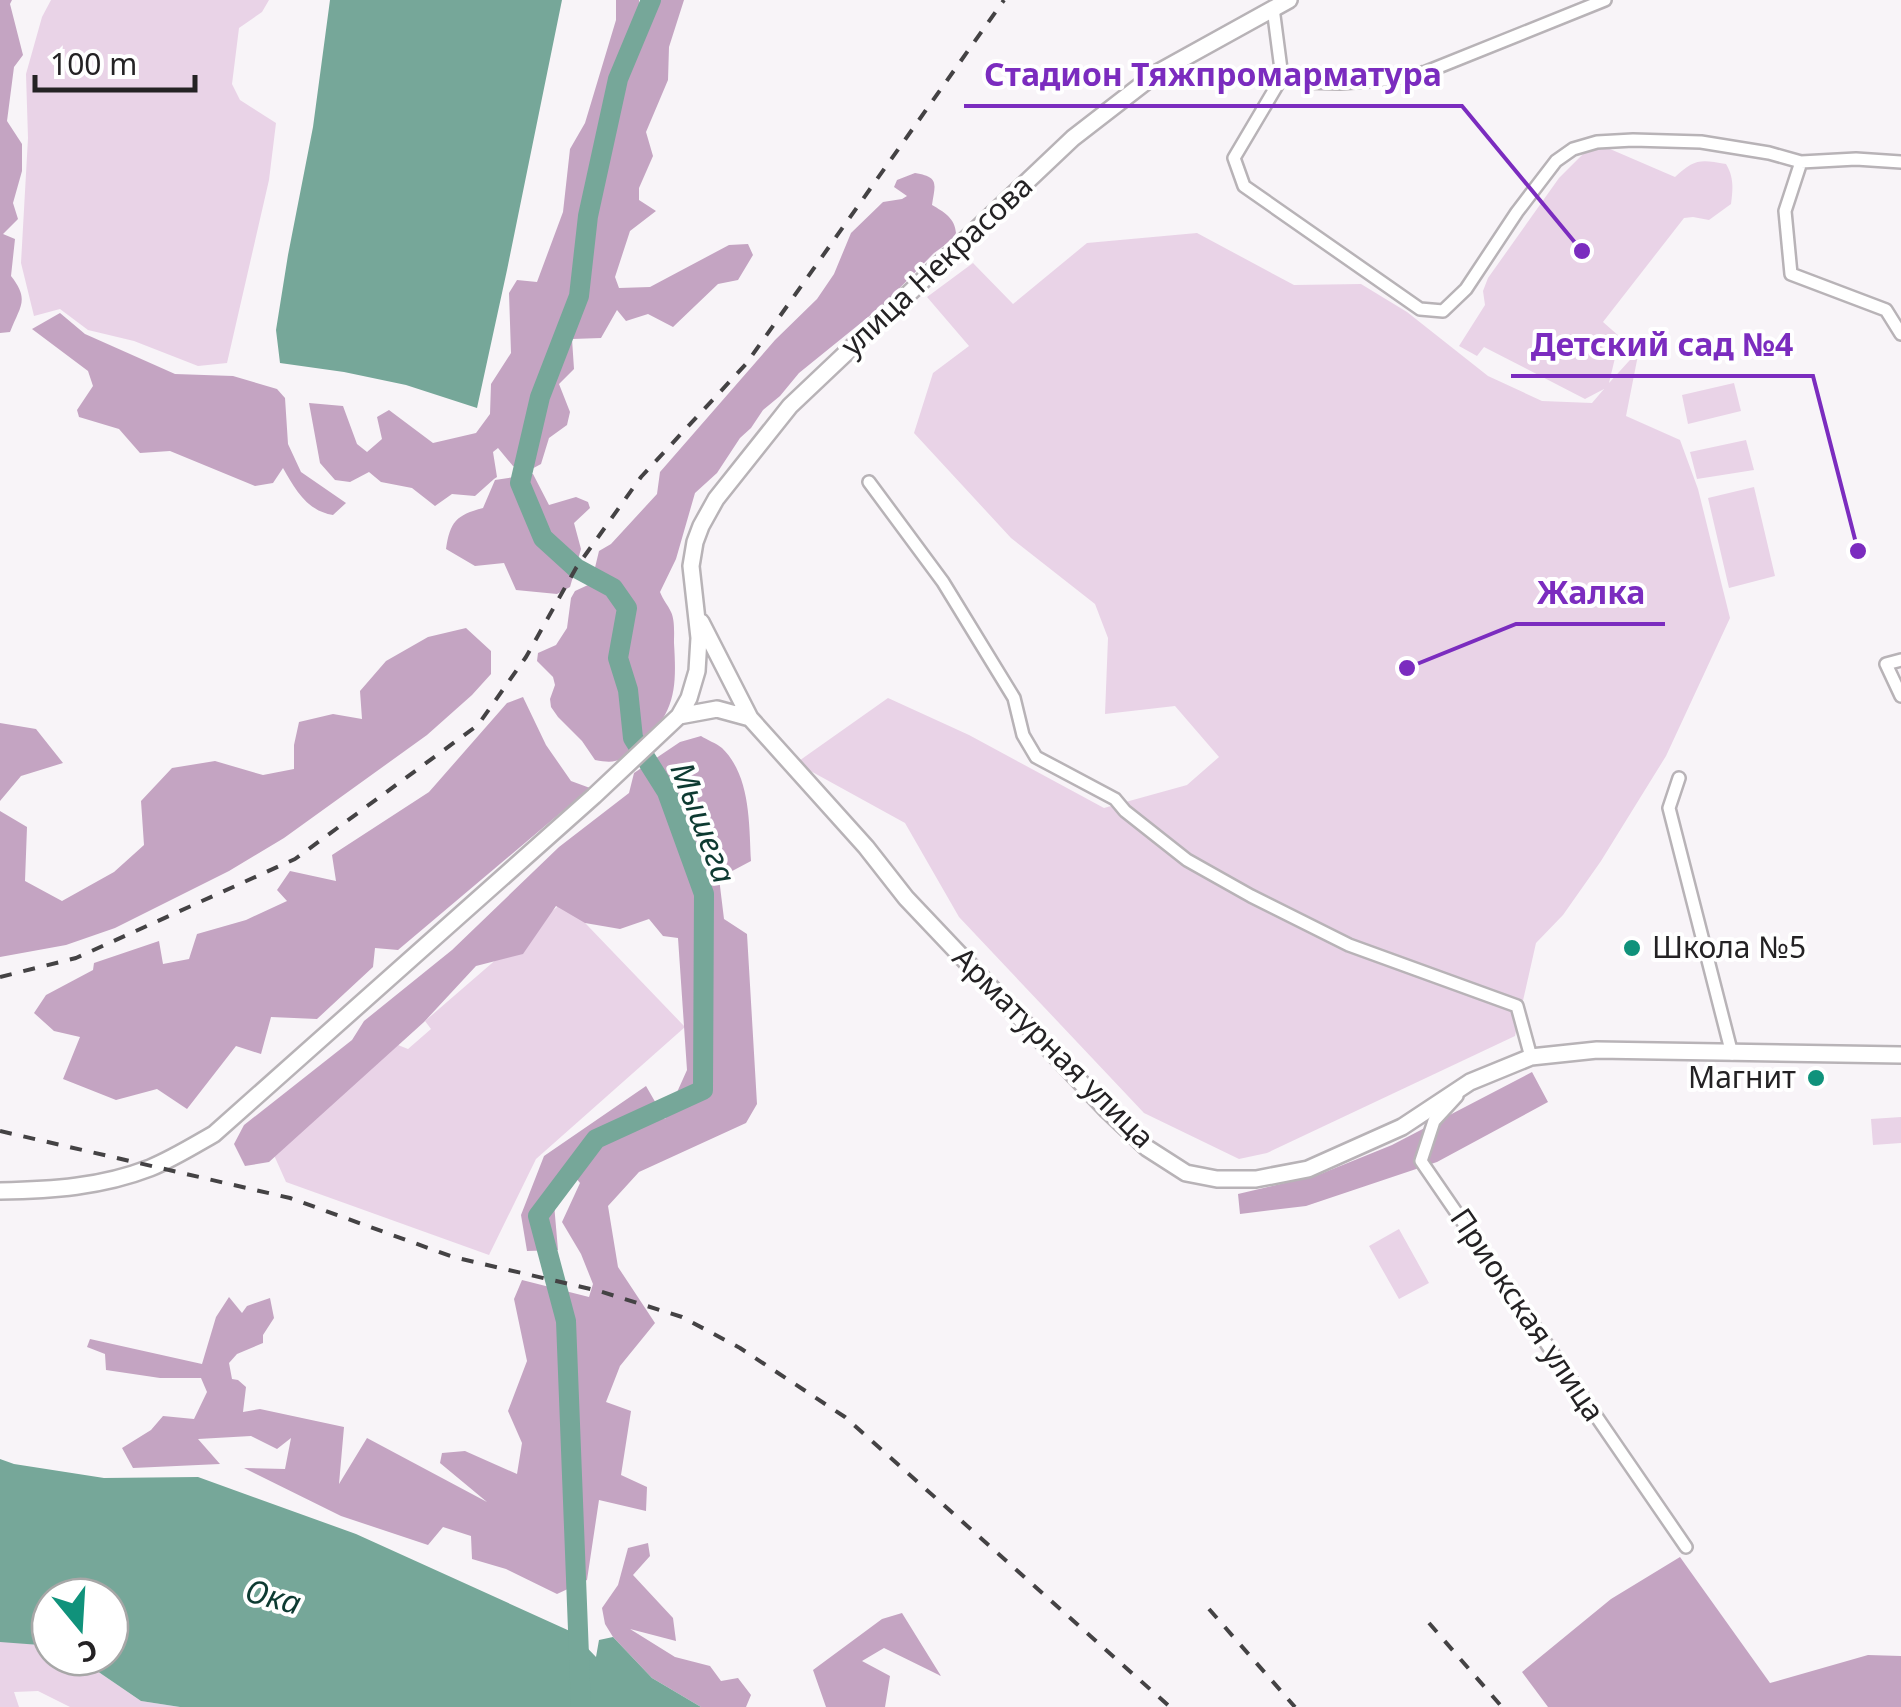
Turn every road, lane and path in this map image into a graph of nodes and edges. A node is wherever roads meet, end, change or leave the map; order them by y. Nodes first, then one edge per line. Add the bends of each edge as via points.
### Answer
1 (1289, 0) edge
2 (1605, 0) edge
3 (1273, 8) junction
4 (1282, 77) junction
5 (1801, 162) junction
6 (1901, 162) edge
7 (1901, 334) edge
8 (869, 482) dead end
9 (697, 614) junction
10 (1901, 660) edge
11 (1901, 696) edge
12 (679, 716) junction
13 (750, 718) junction
14 (1679, 778) dead end
15 (1732, 1054) junction
16 (1901, 1055) edge
17 (1531, 1057) junction
18 (1470, 1082) junction
19 (0, 1191) edge
20 (1686, 1547) dead end

1 - 3 main road, улица Некрасова
2 - 4 street via 1426,72 1340,83
3 - 4 street
3 - 9 main road, улица Некрасова via 1157,73 1073,138 790,406 701,526 691,566
4 - 5 street via 1234,158 1244,186 1420,309 1443,311 1466,289 1556,160 1573,150 1597,142 1701,142
5 - 6 street
5 - 7 street via 1785,211 1792,274 1886,310
8 - 17 street via 943,582 1014,698 1036,757 1115,799 1186,860 1251,896 1349,946 1517,1006
9 - 12 main road, улица Некрасова via 697,671
9 - 13 main road, улица Некрасова
10 - 11 street via 1886,664
12 - 13 main road via 717,709
12 - 19 main road, улица Некрасова via 214,1134 152,1167 102,1183
13 - 18 main road, Арматурная улица via 906,898 1107,1110 1186,1173 1256,1179 1308,1168 1402,1127
14 - 15 street via 1669,808
15 - 16 main road, Арматурная улица
15 - 17 main road, Арматурная улица via 1597,1050
17 - 18 main road, Арматурная улица
18 - 20 street, Приокская улица via 1434,1120 1421,1161

